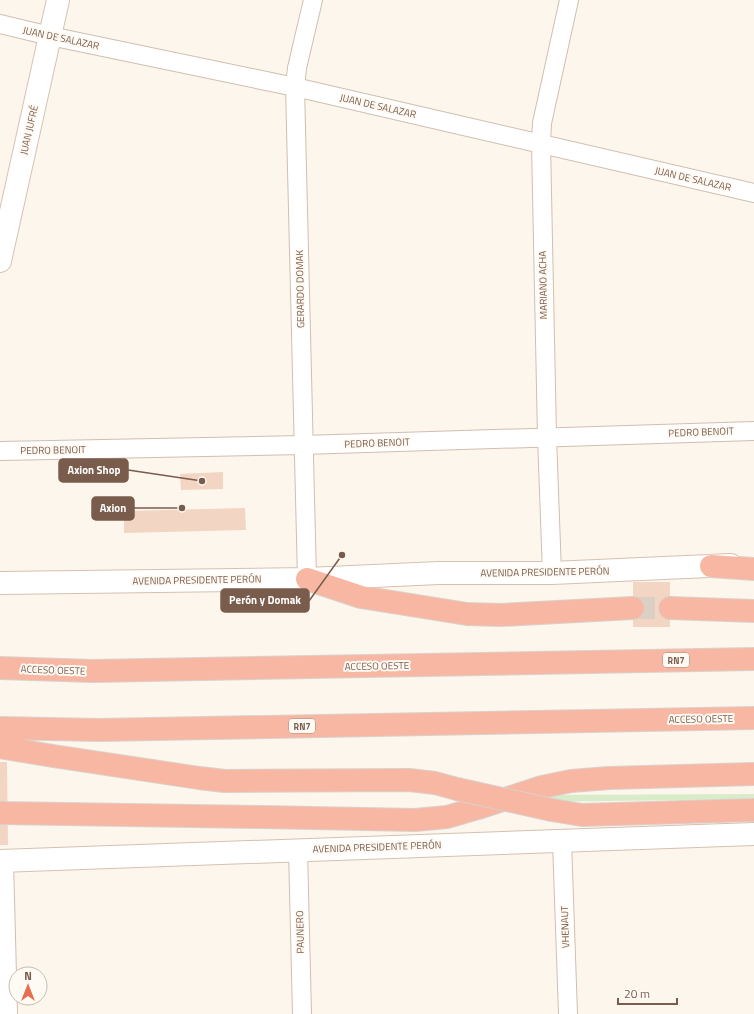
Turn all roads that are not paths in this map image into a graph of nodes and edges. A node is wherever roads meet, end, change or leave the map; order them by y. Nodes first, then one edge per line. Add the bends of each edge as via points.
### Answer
1 (58, 0) edge
2 (312, 0) edge
3 (569, 0) edge
4 (0, 24) edge
5 (50, 36) junction
6 (295, 87) junction
7 (540, 144) junction
8 (754, 193) edge
9 (0, 261) edge
10 (754, 431) edge
11 (546, 437) junction
12 (303, 445) junction
13 (0, 452) edge
14 (754, 563) edge
15 (711, 566) junction
16 (754, 569) edge
17 (552, 573) junction
18 (307, 579) junction
19 (0, 583) edge
20 (633, 608) tunnel mouth
21 (670, 608) tunnel mouth
22 (754, 610) edge
23 (754, 659) edge
24 (0, 668) edge
25 (754, 718) edge
26 (0, 728) edge
27 (0, 747) edge
28 (754, 774) edge
29 (754, 810) edge
30 (0, 813) edge
31 (754, 834) edge
32 (562, 841) junction
33 (298, 850) junction
34 (2, 861) edge
35 (8, 1014) edge
36 (302, 1014) edge
37 (568, 1014) edge

1 - 5 main road, JUAN JUFRÉ
2 - 6 street, GERARDO DOMAK
3 - 7 street, MARIANO ACHA
4 - 5 street, JUAN DE SALAZAR
5 - 6 street, JUAN DE SALAZAR
5 - 9 main road, JUAN JUFRÉ
6 - 7 street, JUAN DE SALAZAR
6 - 12 street, GERARDO DOMAK
7 - 8 street, JUAN DE SALAZAR
7 - 11 street, MARIANO ACHA
10 - 11 street, PEDRO BENOIT
11 - 12 street, PEDRO BENOIT
11 - 17 street, MARIANO ACHA
12 - 13 street, PEDRO BENOIT
12 - 18 street, GERARDO DOMAK
14 - 15 main road, AVENIDA PRESIDENTE PERÓN
15 - 16 highway
15 - 17 main road, AVENIDA PRESIDENTE PERÓN
17 - 18 main road, AVENIDA PRESIDENTE PERÓN via 439,573
18 - 19 main road, AVENIDA PRESIDENTE PERÓN
18 - 20 highway via 361,597 467,614 501,615
21 - 22 highway
23 - 24 highway, ACCESO OESTE / RN7 via 93,671
25 - 26 highway, ACCESO OESTE / RN7 via 107,730
27 - 29 highway, bridge via 225,781 409,780 435,783 582,815
28 - 30 highway via 571,781 542,786 447,817 415,820
31 - 32 main road, AVENIDA PRESIDENTE PERÓN
32 - 33 main road, AVENIDA PRESIDENTE PERÓN
32 - 37 street, VHENAUT
33 - 34 main road, AVENIDA PRESIDENTE PERÓN
33 - 36 street, PAUNERO
34 - 35 street

